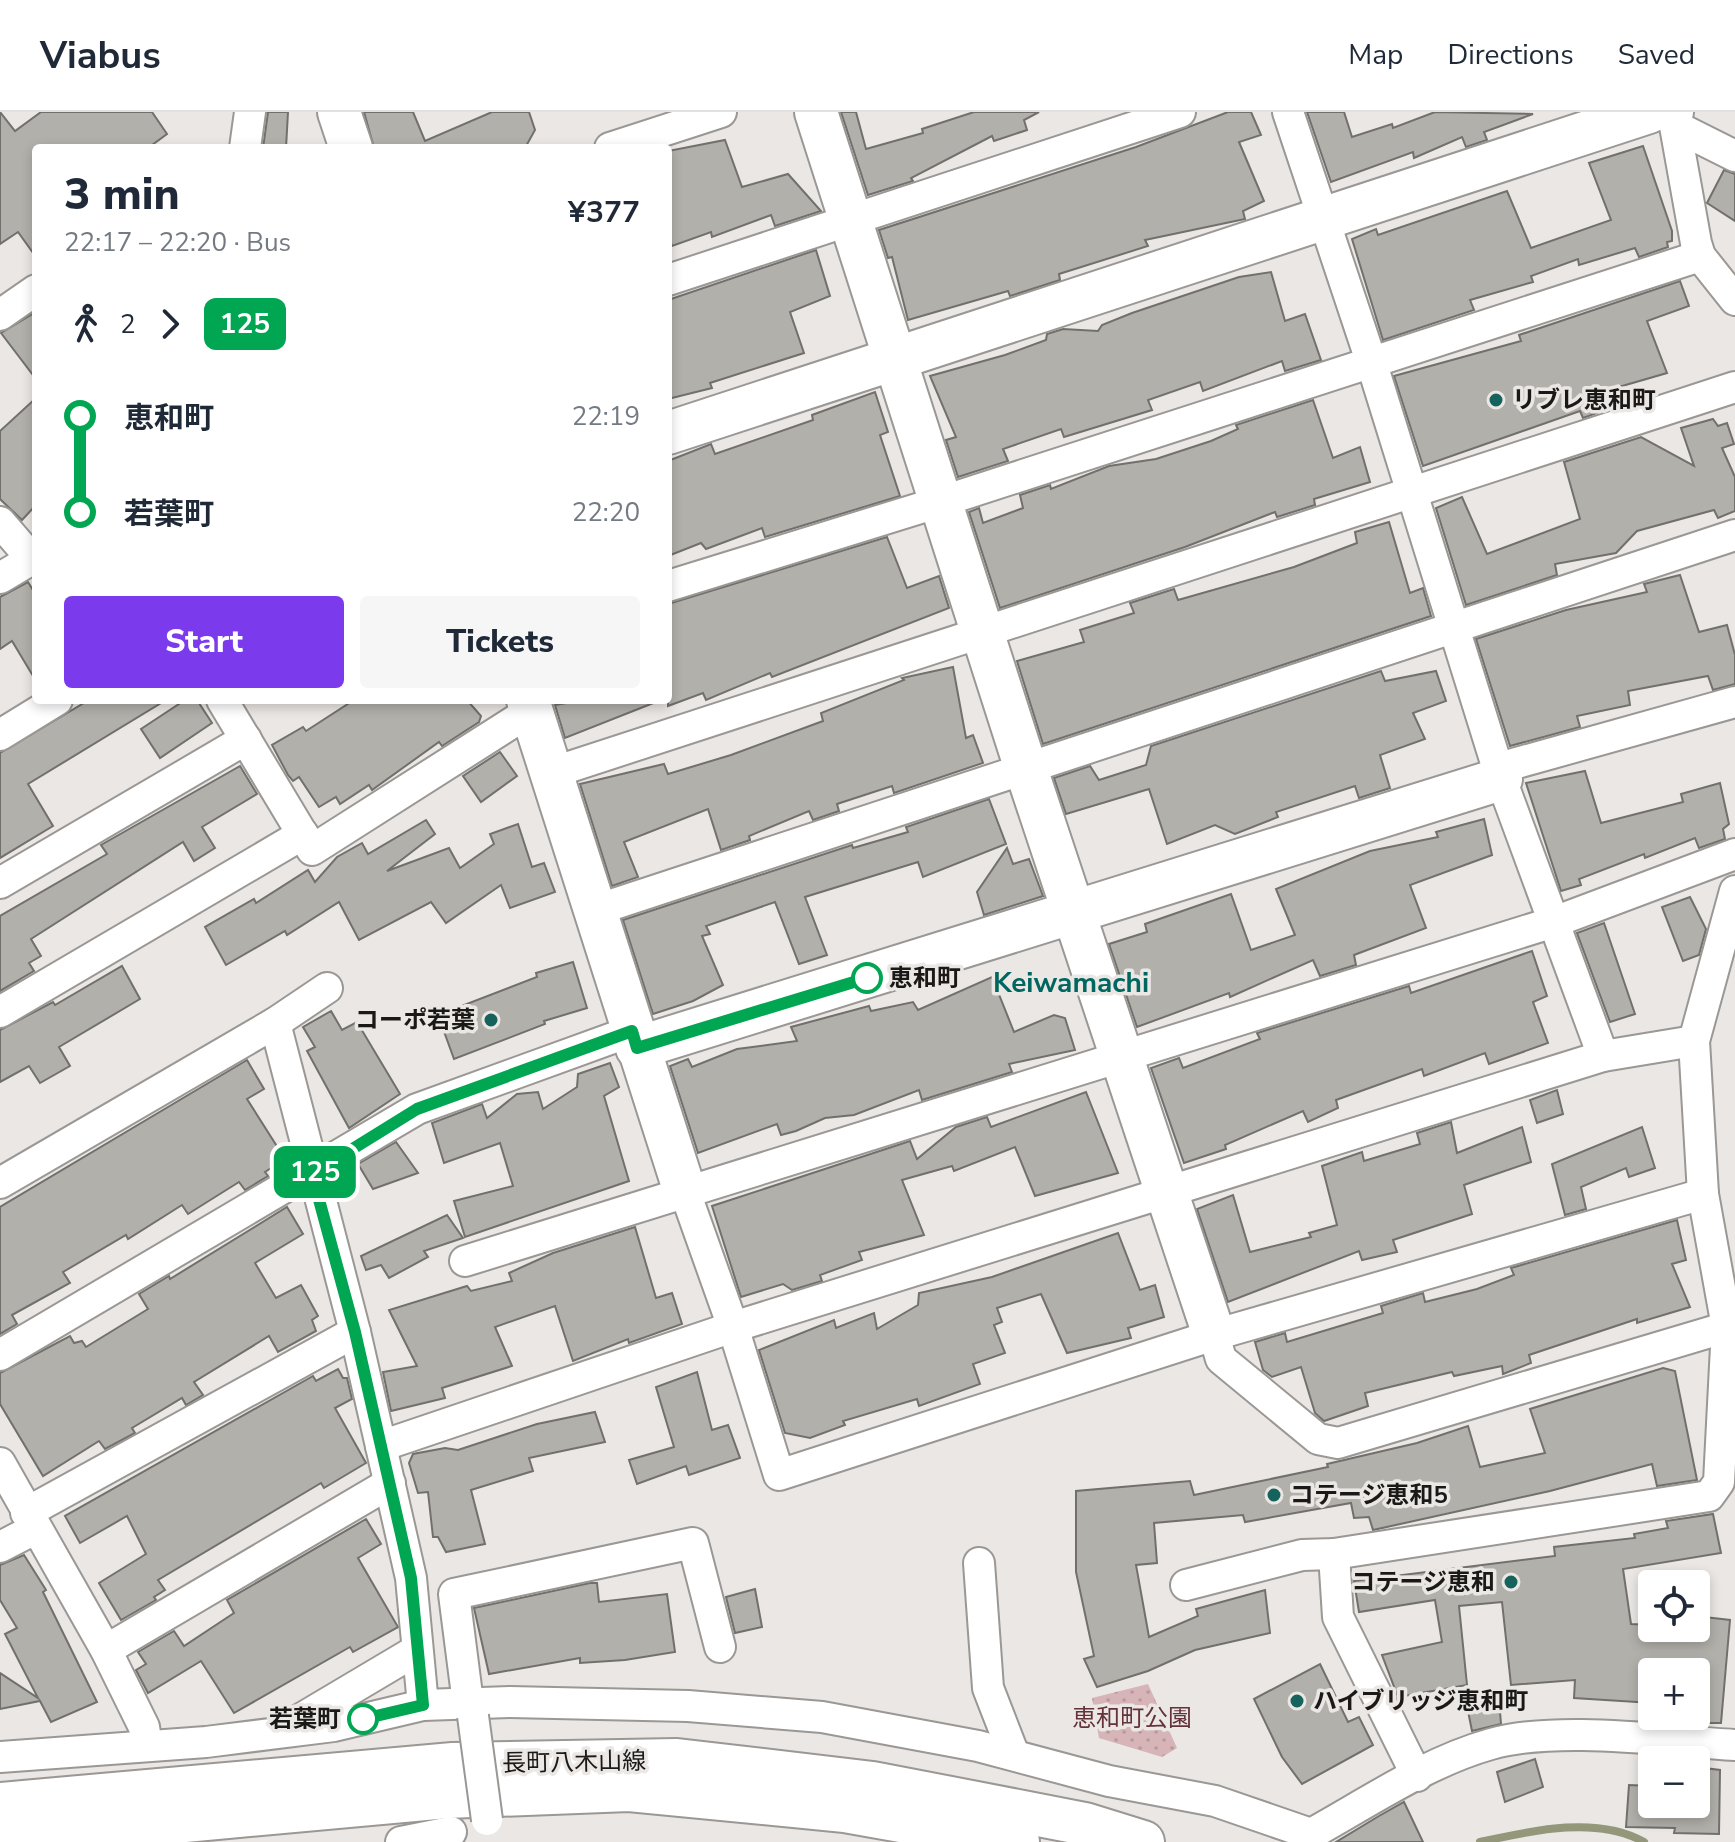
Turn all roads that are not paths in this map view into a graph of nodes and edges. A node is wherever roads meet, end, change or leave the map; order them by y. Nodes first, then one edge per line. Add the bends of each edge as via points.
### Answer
1 (250, 112) edge
2 (339, 112) edge
3 (721, 112) edge
4 (816, 112) edge
5 (1180, 112) edge
6 (1288, 112) edge
7 (1667, 117) edge
8 (246, 144) edge
9 (350, 144) edge
10 (622, 144) edge
11 (1735, 156) edge
12 (1324, 220) junction
13 (849, 222) junction
14 (1700, 256) junction
15 (672, 279) edge
16 (32, 293) edge
17 (1735, 300) edge
18 (0, 315) edge
19 (897, 357) junction
20 (1371, 361) junction
21 (1735, 387) edge
22 (672, 432) edge
23 (1412, 491) junction
24 (943, 501) junction
25 (0, 522) edge
26 (1735, 535) edge
27 (32, 556) edge
28 (32, 559) edge
29 (0, 578) edge
30 (672, 585) edge
31 (1454, 625) junction
32 (983, 632) junction
33 (1735, 702) edge
34 (50, 704) edge
35 (224, 704) edge
36 (530, 705) edge
37 (0, 735) edge
38 (246, 739) junction
39 (1026, 769) junction
40 (554, 772) junction
41 (1500, 774) junction
42 (303, 834) junction
43 (1735, 854) edge
44 (0, 883) edge
45 (1735, 891) edge
46 (593, 911) junction
47 (1076, 913) junction
48 (1554, 922) junction
49 (327, 988) dead end
50 (0, 1012) edge
51 (275, 1023) junction
52 (635, 1040) junction
53 (1694, 1041) junction
54 (1124, 1055) junction
55 (1603, 1056) junction
56 (312, 1174) junction
57 (0, 1183) edge
58 (685, 1192) junction
59 (1168, 1192) junction
60 (1703, 1194) junction
61 (465, 1261) dead end
62 (733, 1327) junction
63 (1727, 1327) junction
64 (355, 1332) junction
65 (1214, 1335) junction
66 (0, 1355) edge
67 (381, 1446) junction
68 (0, 1463) edge
69 (390, 1483) junction
70 (30, 1521) junction
71 (0, 1547) edge
72 (1334, 1554) junction
73 (979, 1563) dead end
74 (1186, 1585) dead end
75 (720, 1647) dead end
76 (106, 1650) junction
77 (417, 1650) junction
78 (423, 1705) junction
79 (471, 1708) junction
80 (277, 1733) junction
81 (1735, 1745) edge
82 (147, 1746) junction
83 (1014, 1755) junction
84 (0, 1757) edge
85 (1417, 1776) junction
86 (0, 1804) edge
87 (487, 1820) dead end
88 (450, 1823) edge
89 (0, 1838) edge
90 (401, 1842) edge
91 (1018, 1842) edge
92 (1143, 1842) edge

1 - 8 street
2 - 9 street
3 - 10 street
4 - 13 street
5 - 13 street
6 - 12 street
7 - 11 street
7 - 12 street
7 - 14 street
12 - 19 street
12 - 20 street
13 - 15 street
13 - 19 street
14 - 17 street
14 - 20 street
16 - 18 street
19 - 22 street
19 - 24 street
20 - 23 street
20 - 24 street
21 - 23 street
23 - 31 street
23 - 32 street
24 - 30 street
24 - 32 street
25 - 27 street
26 - 31 street
28 - 29 street
31 - 39 street
31 - 41 street
32 - 39 street
32 - 40 street
33 - 41 street
34 - 37 street
35 - 38 street
36 - 40 street
36 - 42 street via 312,850
38 - 42 street
38 - 44 street
39 - 46 street
39 - 47 street
40 - 46 street
41 - 47 street
41 - 48 street
42 - 50 street
43 - 48 street
45 - 53 street
46 - 52 street
47 - 52 street
47 - 54 street
48 - 54 street
48 - 55 street
49 - 51 street
51 - 56 street
51 - 57 street
52 - 56 street via 417,1109
52 - 58 street
53 - 55 street
53 - 60 street
54 - 58 street
54 - 59 street
55 - 59 street
56 - 64 street
56 - 66 street
58 - 61 street
58 - 62 street
59 - 62 street
59 - 65 street
60 - 63 street
60 - 65 street
62 - 65 street via 779,1475
62 - 67 street
63 - 65 street via 1338,1443 1318,1439 1221,1359
63 - 72 street via 1719,1482 1709,1496
64 - 67 street
64 - 70 street
67 - 69 street
68 - 70 street
69 - 76 street
69 - 77 street via 411,1578
70 - 71 street
70 - 76 street
72 - 74 street via 1302,1555
72 - 85 street via 1338,1617
73 - 83 street via 988,1688
75 - 79 street via 693,1543 454,1594
76 - 82 street via 144,1727
77 - 78 street
77 - 80 street
78 - 79 street
78 - 80 street
79 - 83 street via 688,1706 822,1717
79 - 87 street, bridge
80 - 82 street
81 - 85 street via 1553,1736 1495,1743
82 - 84 street
83 - 85 street via 1109,1781 1215,1801 1311,1834
86 - 92 street, 長町八木山線 via 453,1764 677,1760 873,1783 1085,1824
88 - 89 street
88 - 90 street
88 - 91 street via 629,1790 845,1811

